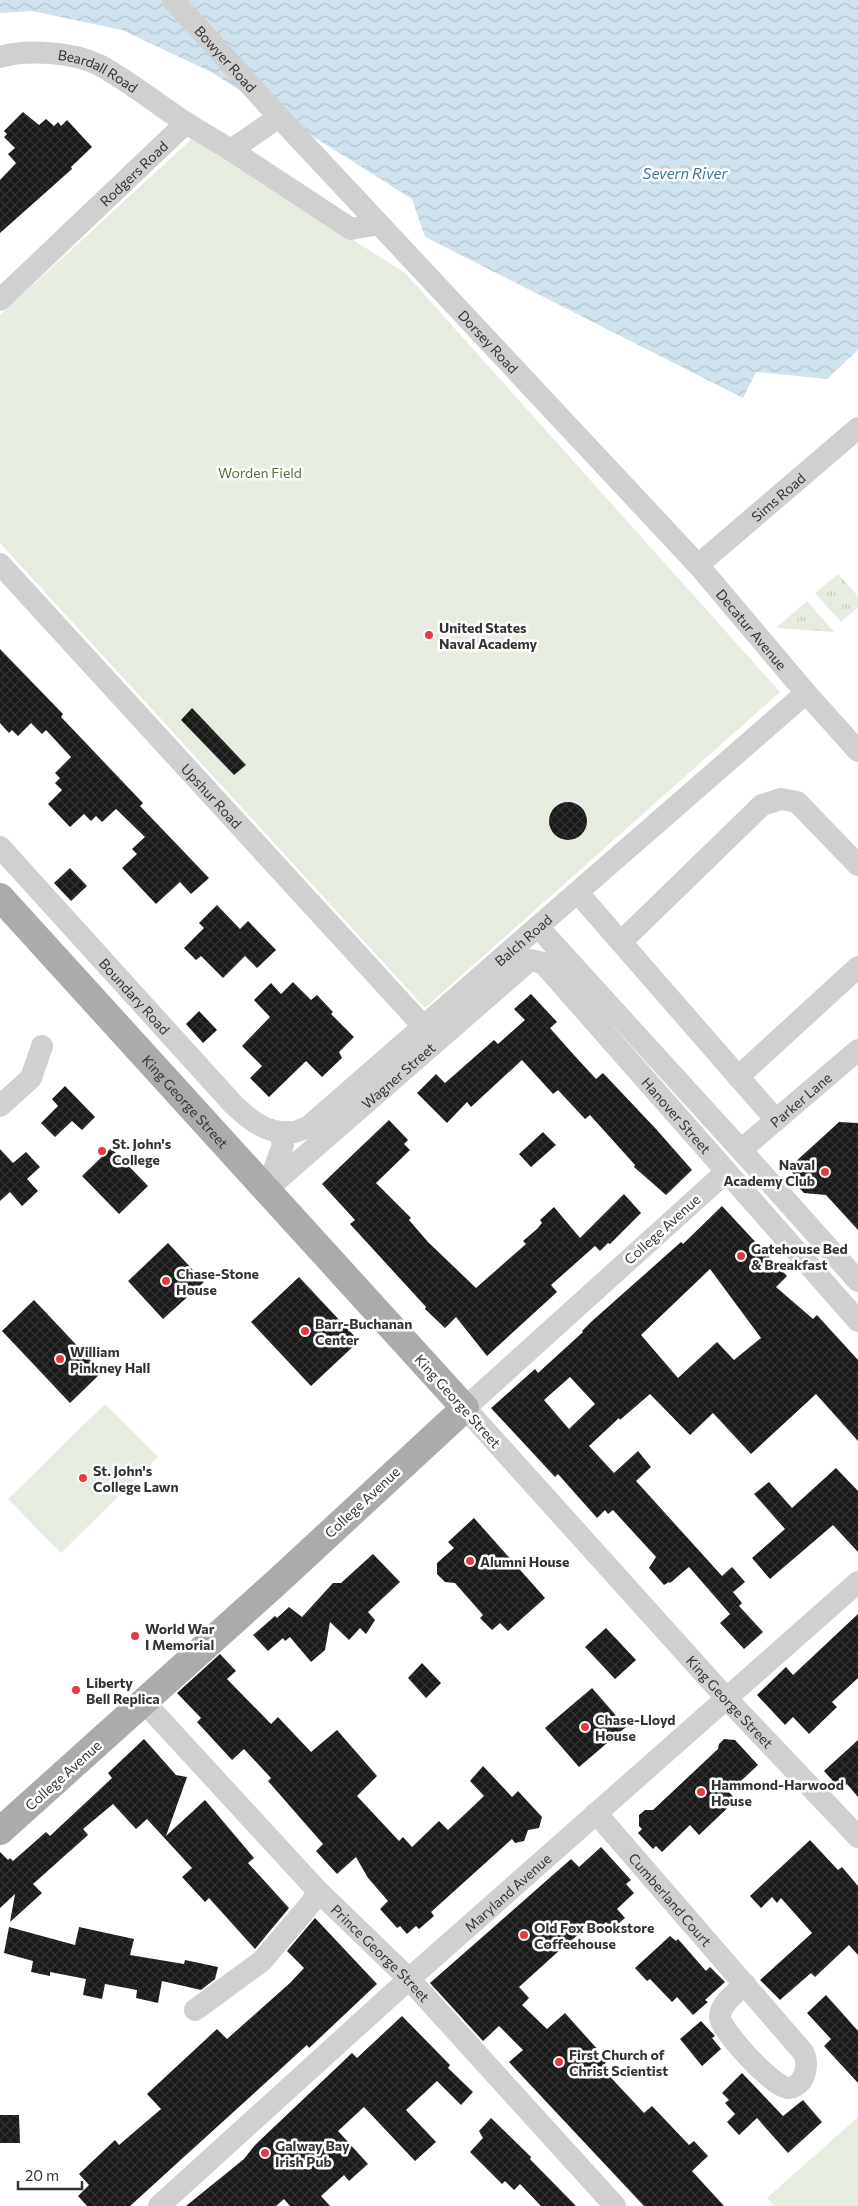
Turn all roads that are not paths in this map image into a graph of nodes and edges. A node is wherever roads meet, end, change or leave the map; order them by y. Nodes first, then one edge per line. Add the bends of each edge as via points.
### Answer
1 (173, 0) edge
2 (0, 57) edge
3 (279, 117) junction
4 (186, 123) junction
5 (231, 150) junction
6 (379, 224) junction
7 (0, 300) edge
8 (858, 428) edge
9 (0, 564) edge
10 (698, 565) junction
11 (806, 693) junction
12 (858, 751) edge
13 (0, 847) edge
14 (858, 865) edge
15 (578, 893) junction
16 (0, 897) edge
17 (538, 928) junction
18 (621, 942) junction
19 (530, 960) joint
20 (858, 967) edge
21 (424, 1027) junction
22 (42, 1046) dead end
23 (856, 1056) edge
24 (738, 1077) junction
25 (0, 1106) edge
26 (776, 1120) junction
27 (280, 1132) junction
28 (741, 1150) junction
29 (725, 1173) junction
30 (266, 1190) junction
31 (858, 1282) edge
32 (858, 1321) edge
33 (465, 1408) junction
34 (858, 1582) edge
35 (728, 1700) junction
36 (144, 1702) junction
37 (596, 1814) junction
38 (0, 1831) edge
39 (858, 1837) edge
40 (318, 1890) junction
41 (409, 1980) junction
42 (745, 1984) dead end
43 (195, 2010) dead end
44 (159, 2206) edge
45 (615, 2206) edge

1 - 3 street, Bowyer Road
2 - 4 street, Beardall Road via 38,52 97,64
3 - 5 street
3 - 6 street, Dorsey Road
4 - 5 street
4 - 7 street, Rodgers Road
5 - 6 street via 351,230
6 - 10 street, Dorsey Road
8 - 10 street, Sims Road
9 - 21 street, Upshur Road
10 - 11 street, Decatur Avenue
11 - 12 street, Decatur Avenue
11 - 15 street, Balch Road
13 - 27 street, Boundary Road via 233,1104 253,1122 269,1131
14 - 18 street via 797,802 781,799 762,805
15 - 17 street, Balch Road
15 - 18 street
16 - 30 main road, King George Street
17 - 21 street, Balch Road
17 - 28 street
18 - 24 street
19 - 29 street, Hanover Street via 542,963
19 - 30 street, Wagner Street
20 - 24 street
21 - 27 street, Balch Road via 308,1127 295,1132
22 - 25 street via 31,1078
23 - 26 street, Parker Lane
24 - 26 street
26 - 28 street, Parker Lane
27 - 30 street via 284,1145
28 - 31 street
29 - 32 street, Hanover Street
29 - 33 street, College Avenue
30 - 33 main road, King George Street
33 - 35 street, King George Street
33 - 36 main road, College Avenue
34 - 35 street, Maryland Avenue
35 - 37 street, Maryland Avenue
35 - 39 street, King George Street
36 - 38 main road, College Avenue
36 - 40 street, Prince George Street
37 - 41 street, Maryland Avenue
37 - 42 street, Cumberland Court
40 - 41 street, Prince George Street
40 - 43 street via 312,1902 262,1961
41 - 44 street, Maryland Avenue
41 - 45 street, Prince George Street

